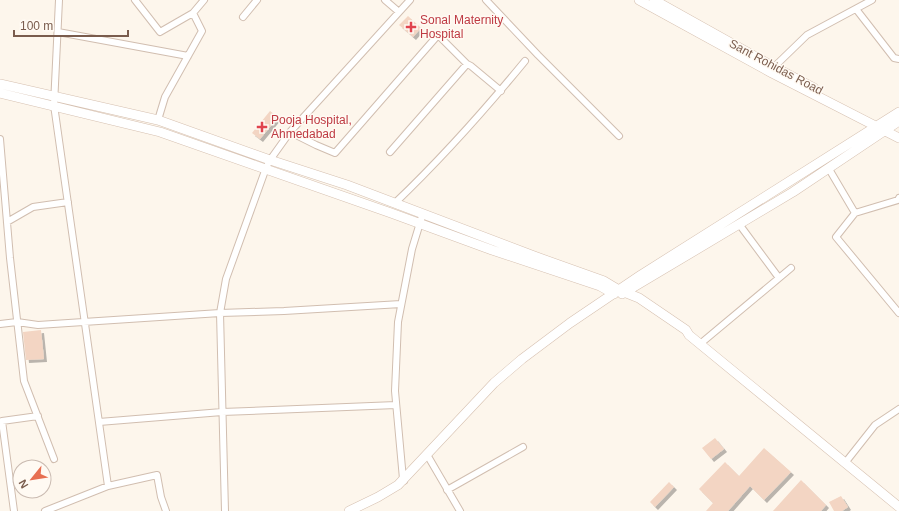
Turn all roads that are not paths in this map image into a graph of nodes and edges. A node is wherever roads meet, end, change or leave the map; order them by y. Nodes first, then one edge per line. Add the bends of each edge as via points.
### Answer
1 (59, 0) edge
2 (135, 0) edge
3 (204, 0) edge
4 (257, 0) edge
5 (385, 0) edge
6 (410, 0) edge
7 (486, 0) edge
8 (639, 0) edge
9 (654, 0) edge
10 (872, 0) edge
11 (856, 9) junction
12 (398, 12) junction
13 (193, 13) junction
14 (243, 17) dead end
15 (58, 32) junction
16 (188, 56) junction
17 (899, 59) edge
18 (525, 61) dead end
19 (467, 64) junction
20 (774, 67) junction
21 (0, 84) edge
22 (501, 91) junction
23 (0, 94) edge
24 (55, 101) junction
25 (899, 112) edge
26 (158, 120) junction
27 (899, 121) edge
28 (883, 127) junction
29 (290, 132) junction
30 (899, 132) edge
31 (619, 136) dead end
32 (899, 138) edge
33 (0, 139) edge
34 (390, 152) dead end
35 (268, 164) junction
36 (829, 169) junction
37 (899, 199) edge
38 (68, 202) junction
39 (395, 204) junction
40 (423, 213) junction
41 (855, 213) junction
42 (7, 222) junction
43 (419, 224) junction
44 (739, 224) junction
45 (524, 256) junction
46 (791, 268) dead end
47 (779, 278) junction
48 (619, 293) junction
49 (401, 304) junction
50 (220, 313) junction
51 (899, 313) edge
52 (17, 322) junction
53 (85, 322) junction
54 (0, 324) edge
55 (700, 344) junction
56 (396, 405) junction
57 (899, 409) edge
58 (222, 412) junction
59 (38, 416) junction
60 (99, 422) junction
61 (523, 447) dead end
62 (429, 458) junction
63 (54, 459) dead end
64 (845, 463) junction
65 (404, 481) junction
66 (108, 486) junction
67 (447, 490) junction
68 (899, 507) edge
69 (14, 511) edge
70 (45, 511) edge
71 (166, 511) edge
72 (225, 511) edge
73 (349, 511) edge
74 (360, 511) edge
75 (460, 511) edge

1 - 15 street
2 - 13 street via 160,32
3 - 13 street
4 - 14 street
5 - 12 street
6 - 12 street
7 - 31 street
8 - 28 street via 772,73
9 - 20 street, Sant Rohidas Road
10 - 11 street
11 - 17 street via 894,58
11 - 20 street via 807,35
12 - 29 street
13 - 16 street via 202,31
15 - 16 street
15 - 24 street
16 - 26 street via 165,97
18 - 22 street
19 - 22 street
19 - 29 street via 438,35 335,153
19 - 34 street
20 - 28 street, Sant Rohidas Road
21 - 24 street
22 - 39 street
23 - 24 street
24 - 26 street
24 - 35 street
24 - 38 street
25 - 28 street
26 - 35 street
27 - 28 street
28 - 30 street, Sant Rohidas Road
28 - 32 street
28 - 36 street
28 - 48 street
29 - 35 street
33 - 42 street
35 - 39 street via 347,185
35 - 43 street
35 - 50 street via 226,279
36 - 41 street
36 - 44 street
37 - 41 street
38 - 42 street via 32,207
38 - 53 street
39 - 40 street
40 - 43 street
40 - 45 street
41 - 51 street via 836,237
42 - 52 street
43 - 45 street
43 - 49 street
44 - 47 street
44 - 48 street
45 - 48 street via 604,281
46 - 47 street
47 - 55 street
48 - 55 street via 639,298 686,330
48 - 62 street via 497,386
48 - 65 street via 522,359 494,383
49 - 50 street
49 - 56 street
50 - 53 street
50 - 58 street
52 - 53 street via 38,325
52 - 54 street
52 - 59 street via 24,381
53 - 60 street
55 - 64 street
56 - 58 street
56 - 65 street
57 - 64 street via 875,425
58 - 60 street
58 - 72 street
59 - 63 street
59 - 69 street via 2,421
60 - 66 street
61 - 67 street
62 - 65 street
62 - 67 street
64 - 68 street
65 - 73 street
65 - 74 street via 400,488
66 - 70 street
66 - 71 street via 157,475
67 - 75 street

